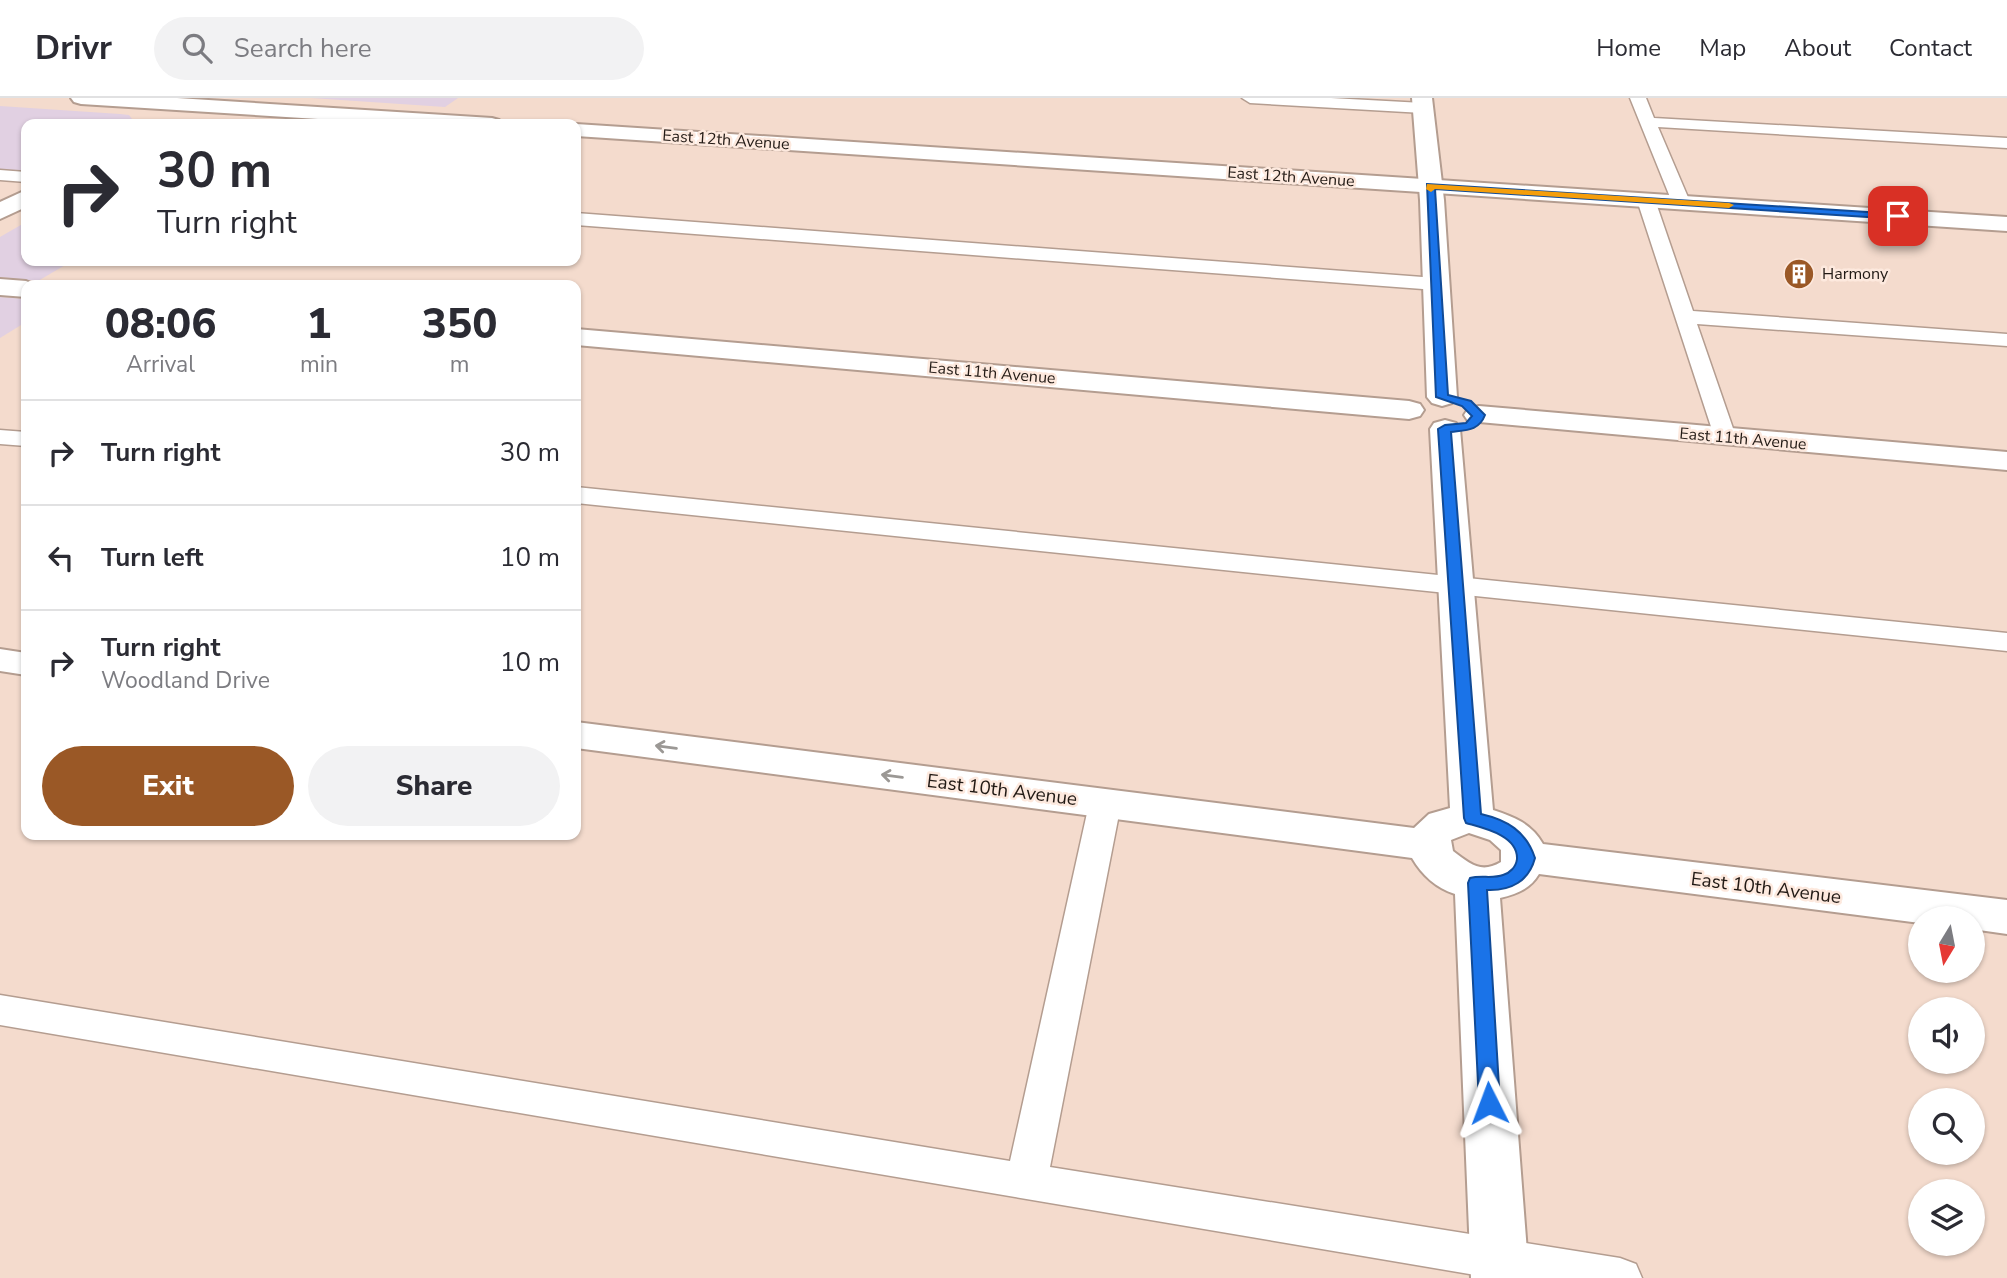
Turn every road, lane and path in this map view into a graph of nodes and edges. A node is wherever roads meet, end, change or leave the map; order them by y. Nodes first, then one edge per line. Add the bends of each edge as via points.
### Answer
1 (80, 98) edge
2 (1250, 98) edge
3 (1638, 98) edge
4 (203, 102) edge
5 (1423, 103) edge
6 (170, 119) edge
7 (426, 119) edge
8 (1648, 122) junction
9 (581, 130) edge
10 (2007, 143) edge
11 (0, 175) edge
12 (21, 177) edge
13 (1430, 186) junction
14 (21, 200) edge
15 (1646, 200) junction
16 (1681, 202) junction
17 (0, 212) edge
18 (581, 219) edge
19 (2007, 224) edge
20 (1436, 285) junction
21 (0, 287) edge
22 (21, 289) edge
23 (1685, 317) junction
24 (581, 337) edge
25 (2007, 341) edge
26 (1443, 413) junction
27 (0, 437) edge
28 (1724, 437) junction
29 (21, 439) edge
30 (2007, 461) edge
31 (581, 496) edge
32 (1455, 585) junction
33 (2007, 642) edge
34 (0, 660) edge
35 (21, 663) edge
36 (581, 736) edge
37 (1105, 804) junction
38 (1472, 818) junction
39 (1429, 845) junction
40 (1526, 858) junction
41 (1477, 883) junction
42 (2007, 917) edge
43 (0, 1010) edge
44 (1026, 1181) junction
45 (1499, 1269) edge
46 (1620, 1278) edge

1 - 4 street
2 - 5 lane
3 - 8 lane
4 - 6 street
4 - 7 street
5 - 13 street
8 - 10 lane
8 - 16 lane
9 - 13 street, East 12th Avenue
11 - 12 lane
13 - 15 street, East 12th Avenue
13 - 20 street
14 - 17 street
15 - 16 street, East 12th Avenue
15 - 23 lane
16 - 19 street, East 12th Avenue
18 - 20 lane
20 - 26 street
21 - 22 street
23 - 25 lane
23 - 28 lane
24 - 26 street, East 11th Avenue via 1409,410 1419,400
26 - 28 street, East 11th Avenue via 1466,404 1479,415
26 - 32 street
27 - 29 lane
28 - 30 street, East 11th Avenue
31 - 32 lane
32 - 33 lane
32 - 38 street
34 - 35 street
37 -> 36 street, East 10th Avenue
37 - 39 street, East 10th Avenue
37 - 44 lane
38 - 39 street via 1441,825 1431,834
38 - 40 street via 1509,832 1522,844
39 - 41 street via 1444,869
40 - 41 street via 1523,870 1513,879
40 - 42 street, East 10th Avenue
41 - 45 street
43 - 44 lane
44 - 45 lane
45 - 46 lane

